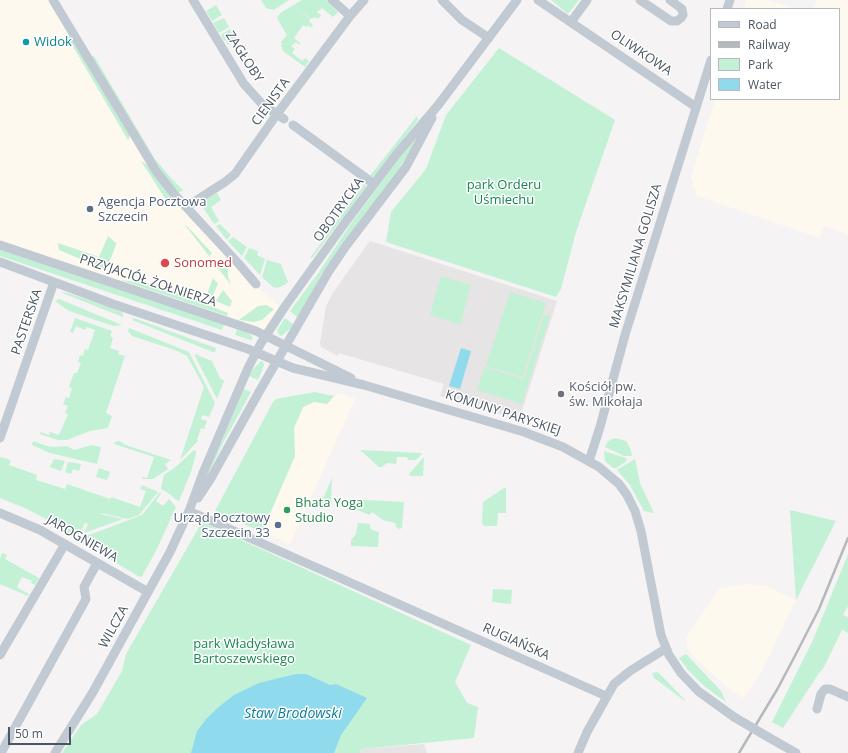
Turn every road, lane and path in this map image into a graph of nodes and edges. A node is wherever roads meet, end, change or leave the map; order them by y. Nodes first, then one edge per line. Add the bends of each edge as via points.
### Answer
1 (53, 0) edge
2 (193, 0) edge
3 (332, 0) edge
4 (364, 0) edge
5 (442, 0) edge
6 (517, 0) edge
7 (538, 0) edge
8 (587, 0) edge
9 (640, 0) edge
10 (670, 0) edge
11 (350, 16) junction
12 (571, 22) junction
13 (489, 38) junction
14 (710, 63) edge
15 (439, 104) junction
16 (696, 107) junction
17 (281, 116) junction
18 (293, 125) dead end
19 (374, 184) junction
20 (186, 207) junction
21 (0, 245) edge
22 (0, 262) edge
23 (54, 282) junction
24 (256, 284) dead end
25 (267, 335) junction
26 (286, 345) junction
27 (256, 352) junction
28 (277, 361) junction
29 (364, 385) junction
30 (0, 438) edge
31 (589, 461) junction
32 (189, 511) junction
33 (0, 513) edge
34 (64, 544) junction
35 (97, 563) junction
36 (148, 592) junction
37 (665, 649) junction
38 (0, 655) edge
39 (606, 696) junction
40 (848, 697) edge
41 (817, 709) dead end
42 (1, 753) edge
43 (55, 753) edge
44 (578, 753) edge
45 (796, 753) edge

1 - 20 street via 156,171
2 - 17 street, ZAGŁOBY via 244,84 262,104
3 - 11 street
4 - 11 street, CIENISTA
5 - 13 street via 462,20
6 - 13 street, OBOTRYCKA
7 - 12 street, OLIWKOWA
8 - 12 street
9 - 10 street via 671,21 676,21 683,15 682,9
11 - 17 street, CIENISTA
12 - 16 street, OLIWKOWA
13 - 15 street, OBOTRYCKA
14 - 16 street, MAKSYMILIANA GOLISZA
15 - 19 street, OBOTRYCKA
15 - 26 street, OBOTRYCKA via 406,166 336,260
16 - 31 street, MAKSYMILIANA GOLISZA
17 - 20 street, CIENISTA via 235,174
18 - 19 street
19 - 25 street, OBOTRYCKA
20 - 24 street
21 - 25 street, PRZYJACIÓŁ ŻOŁNIERZA
22 - 23 street
23 - 27 street
23 - 30 street, PASTERSKA
25 - 26 street, PRZYJACIÓŁ ŻOŁNIERZA
25 - 27 street, WILCZA
26 - 28 street, WILCZA
26 - 29 street, KOMUNY PARYSKIEJ
27 - 28 street
27 - 32 street, WILCZA
28 - 29 street, KOMUNY PARYSKIEJ via 302,370
28 - 32 street, WILCZA via 211,478
29 - 31 street, KOMUNY PARYSKIEJ via 524,432 563,447
31 - 37 street, KOMUNY PARYSKIEJ via 619,484 636,511
32 - 36 street, WILCZA
32 - 39 street, RUGIAŃSKA
33 - 34 street, JAROGNIEWA via 28,524
34 - 35 street, JAROGNIEWA
34 - 38 street
35 - 36 street, JAROGNIEWA
35 - 42 street via 84,587 86,599
36 - 43 street, WILCZA via 93,692
37 - 39 street via 620,678
37 - 45 street, bridge via 691,685 707,699
39 - 44 street
40 - 41 street via 825,689

